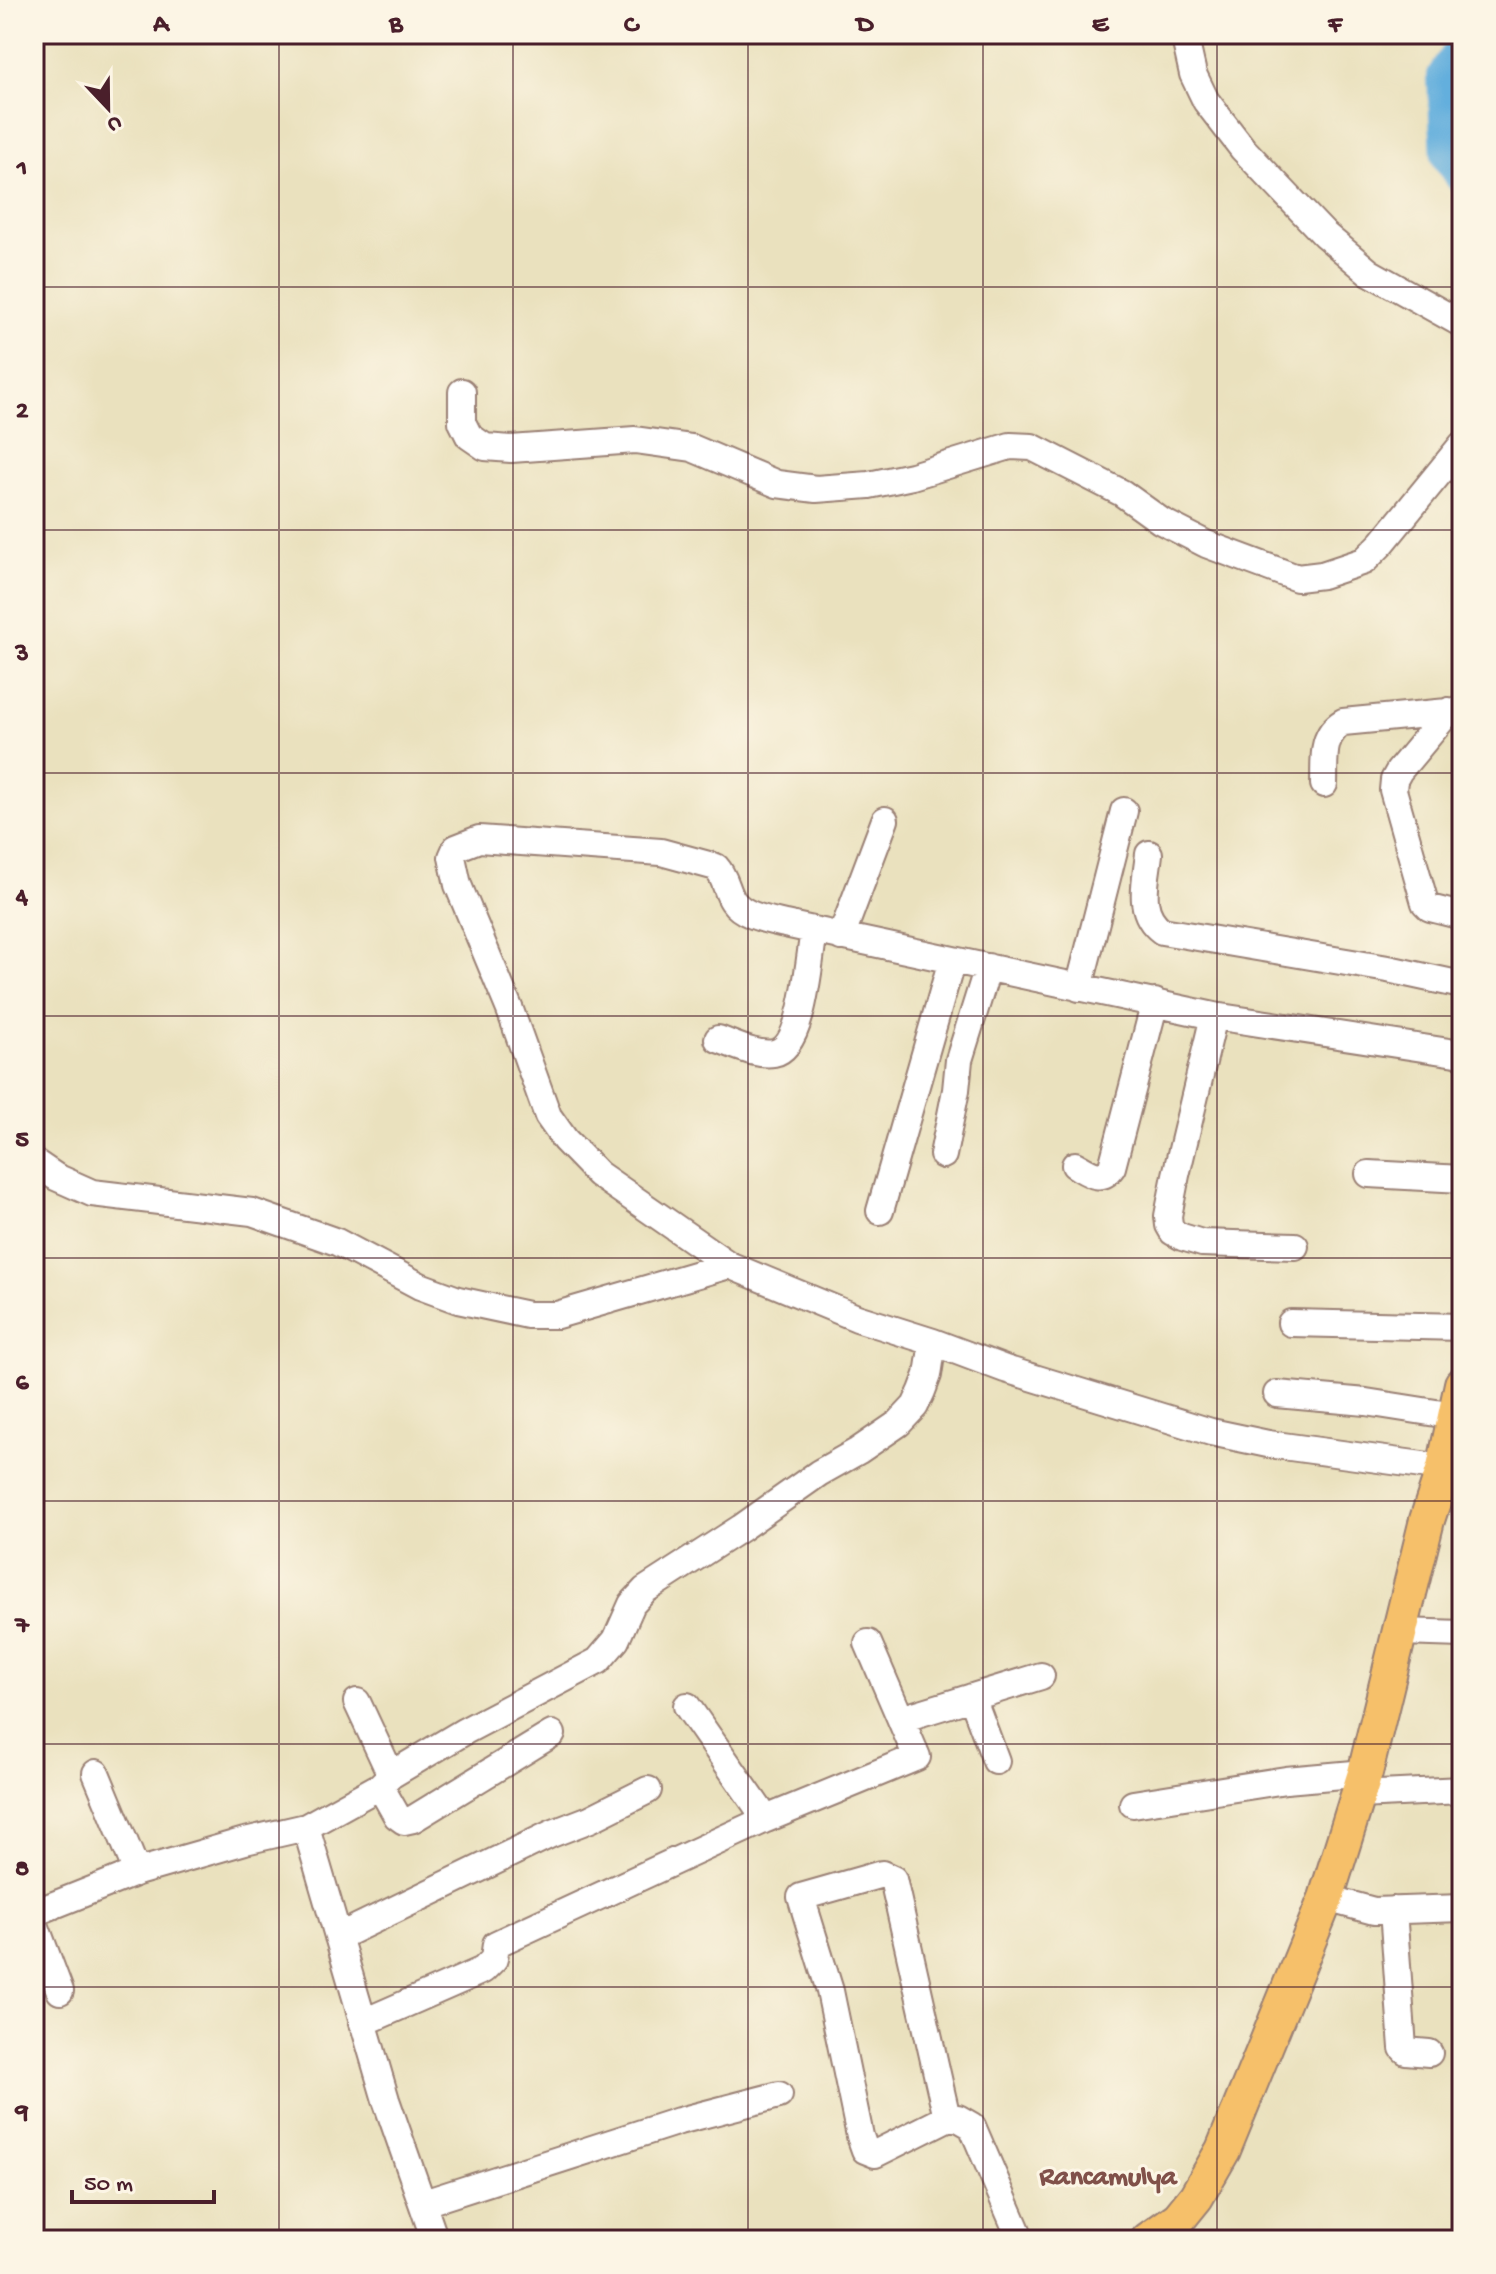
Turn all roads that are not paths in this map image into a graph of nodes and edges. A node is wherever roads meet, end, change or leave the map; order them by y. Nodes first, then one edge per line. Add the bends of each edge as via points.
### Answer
1 (1184, 34) edge
2 (1462, 324) edge
3 (462, 392) dead end
4 (1462, 445) edge
5 (1456, 711) edge
6 (1324, 784) dead end
7 (1124, 811) dead end
8 (885, 820) dead end
9 (1149, 854) dead end
10 (1462, 916) edge
11 (814, 931) junction
12 (841, 937) junction
13 (952, 960) junction
14 (988, 967) junction
15 (1462, 985) edge
16 (1079, 988) junction
17 (1155, 1002) junction
18 (1214, 1016) junction
19 (718, 1039) dead end
20 (1462, 1054) edge
21 (943, 1155) dead end
22 (34, 1162) edge
23 (1075, 1165) dead end
24 (1369, 1174) dead end
25 (1462, 1179) edge
26 (880, 1211) dead end
27 (1295, 1246) dead end
28 (729, 1265) junction
29 (1291, 1323) dead end
30 (1462, 1327) edge
31 (933, 1342) junction
32 (1277, 1394) dead end
33 (1458, 1400) edge
34 (1444, 1468) junction
35 (1402, 1632) junction
36 (1462, 1634) edge
37 (868, 1643) dead end
38 (1041, 1676) dead end
39 (972, 1697) junction
40 (357, 1702) dead end
41 (687, 1706) dead end
42 (901, 1719) junction
43 (552, 1734) dead end
44 (996, 1761) dead end
45 (96, 1773) dead end
46 (386, 1780) junction
47 (1362, 1784) junction
48 (648, 1790) dead end
49 (1462, 1790) edge
50 (1133, 1804) dead end
51 (766, 1819) junction
52 (306, 1827) junction
53 (137, 1872) junction
54 (1326, 1898) junction
55 (1462, 1908) edge
56 (1393, 1910) junction
57 (34, 1913) edge
58 (34, 1922) edge
59 (338, 1937) junction
60 (60, 1991) dead end
61 (362, 2023) junction
62 (1429, 2053) dead end
63 (779, 2095) dead end
64 (947, 2118) junction
65 (424, 2203) junction
66 (1161, 2237) edge
67 (435, 2240) edge
68 (1021, 2240) edge

1 - 2 street via 1206,101 1243,149 1324,234 1369,272
3 - 4 street via 462,422 469,436 485,447 635,440 692,448 777,484 816,489 869,485 1010,446 1032,447 1206,544 1297,578 1364,561
5 - 6 street via 1343,722 1326,738
5 - 10 street via 1399,771 1393,790 1425,903
7 - 16 street
8 - 12 street
9 - 15 street via 1144,903 1162,931
11 - 12 street
11 - 19 street via 799,1023 786,1045 775,1053
11 - 28 street via 739,908 716,867 661,852 479,839 456,848 452,857 458,885 555,1126 598,1174
12 - 13 street
13 - 14 street
13 - 26 street
14 - 16 street
14 - 21 street via 959,1060
16 - 17 street
17 - 18 street
17 - 23 street via 1112,1167 1099,1177
18 - 20 street
18 - 27 street via 1169,1225 1182,1237 1202,1243
22 - 28 street via 92,1193 252,1212 337,1242 420,1286 528,1315 557,1315
24 - 25 street
28 - 31 street via 857,1318
29 - 30 street
31 - 34 street via 1211,1432
31 - 46 street via 922,1391 899,1423 645,1590 598,1661 465,1731
32 - 33 street via 1366,1402
33 - 34 main road
34 - 35 main road
35 - 36 street
35 - 47 main road
37 - 42 street
38 - 39 street
39 - 42 street
39 - 44 street
40 - 46 street
41 - 51 street
42 - 51 street via 917,1757
43 - 46 street via 413,1819 397,1816
45 - 53 street
46 - 52 street
47 - 49 street
47 - 50 street via 1286,1780
47 - 54 main road
48 - 59 street
51 - 61 street via 496,1944 494,1959 483,1970
52 - 53 street
52 - 59 street
53 - 57 street
54 - 56 street via 1374,1911
54 - 66 main road via 1223,2150 1196,2197
55 - 56 street
56 - 62 street via 1403,2048
58 - 60 street
59 - 61 street
61 - 65 street
63 - 65 street via 679,2121
64 - 64 street via 893,1879 882,1874 801,1897 830,1991 865,2150 875,2154
64 - 68 street via 972,2126
65 - 67 street

